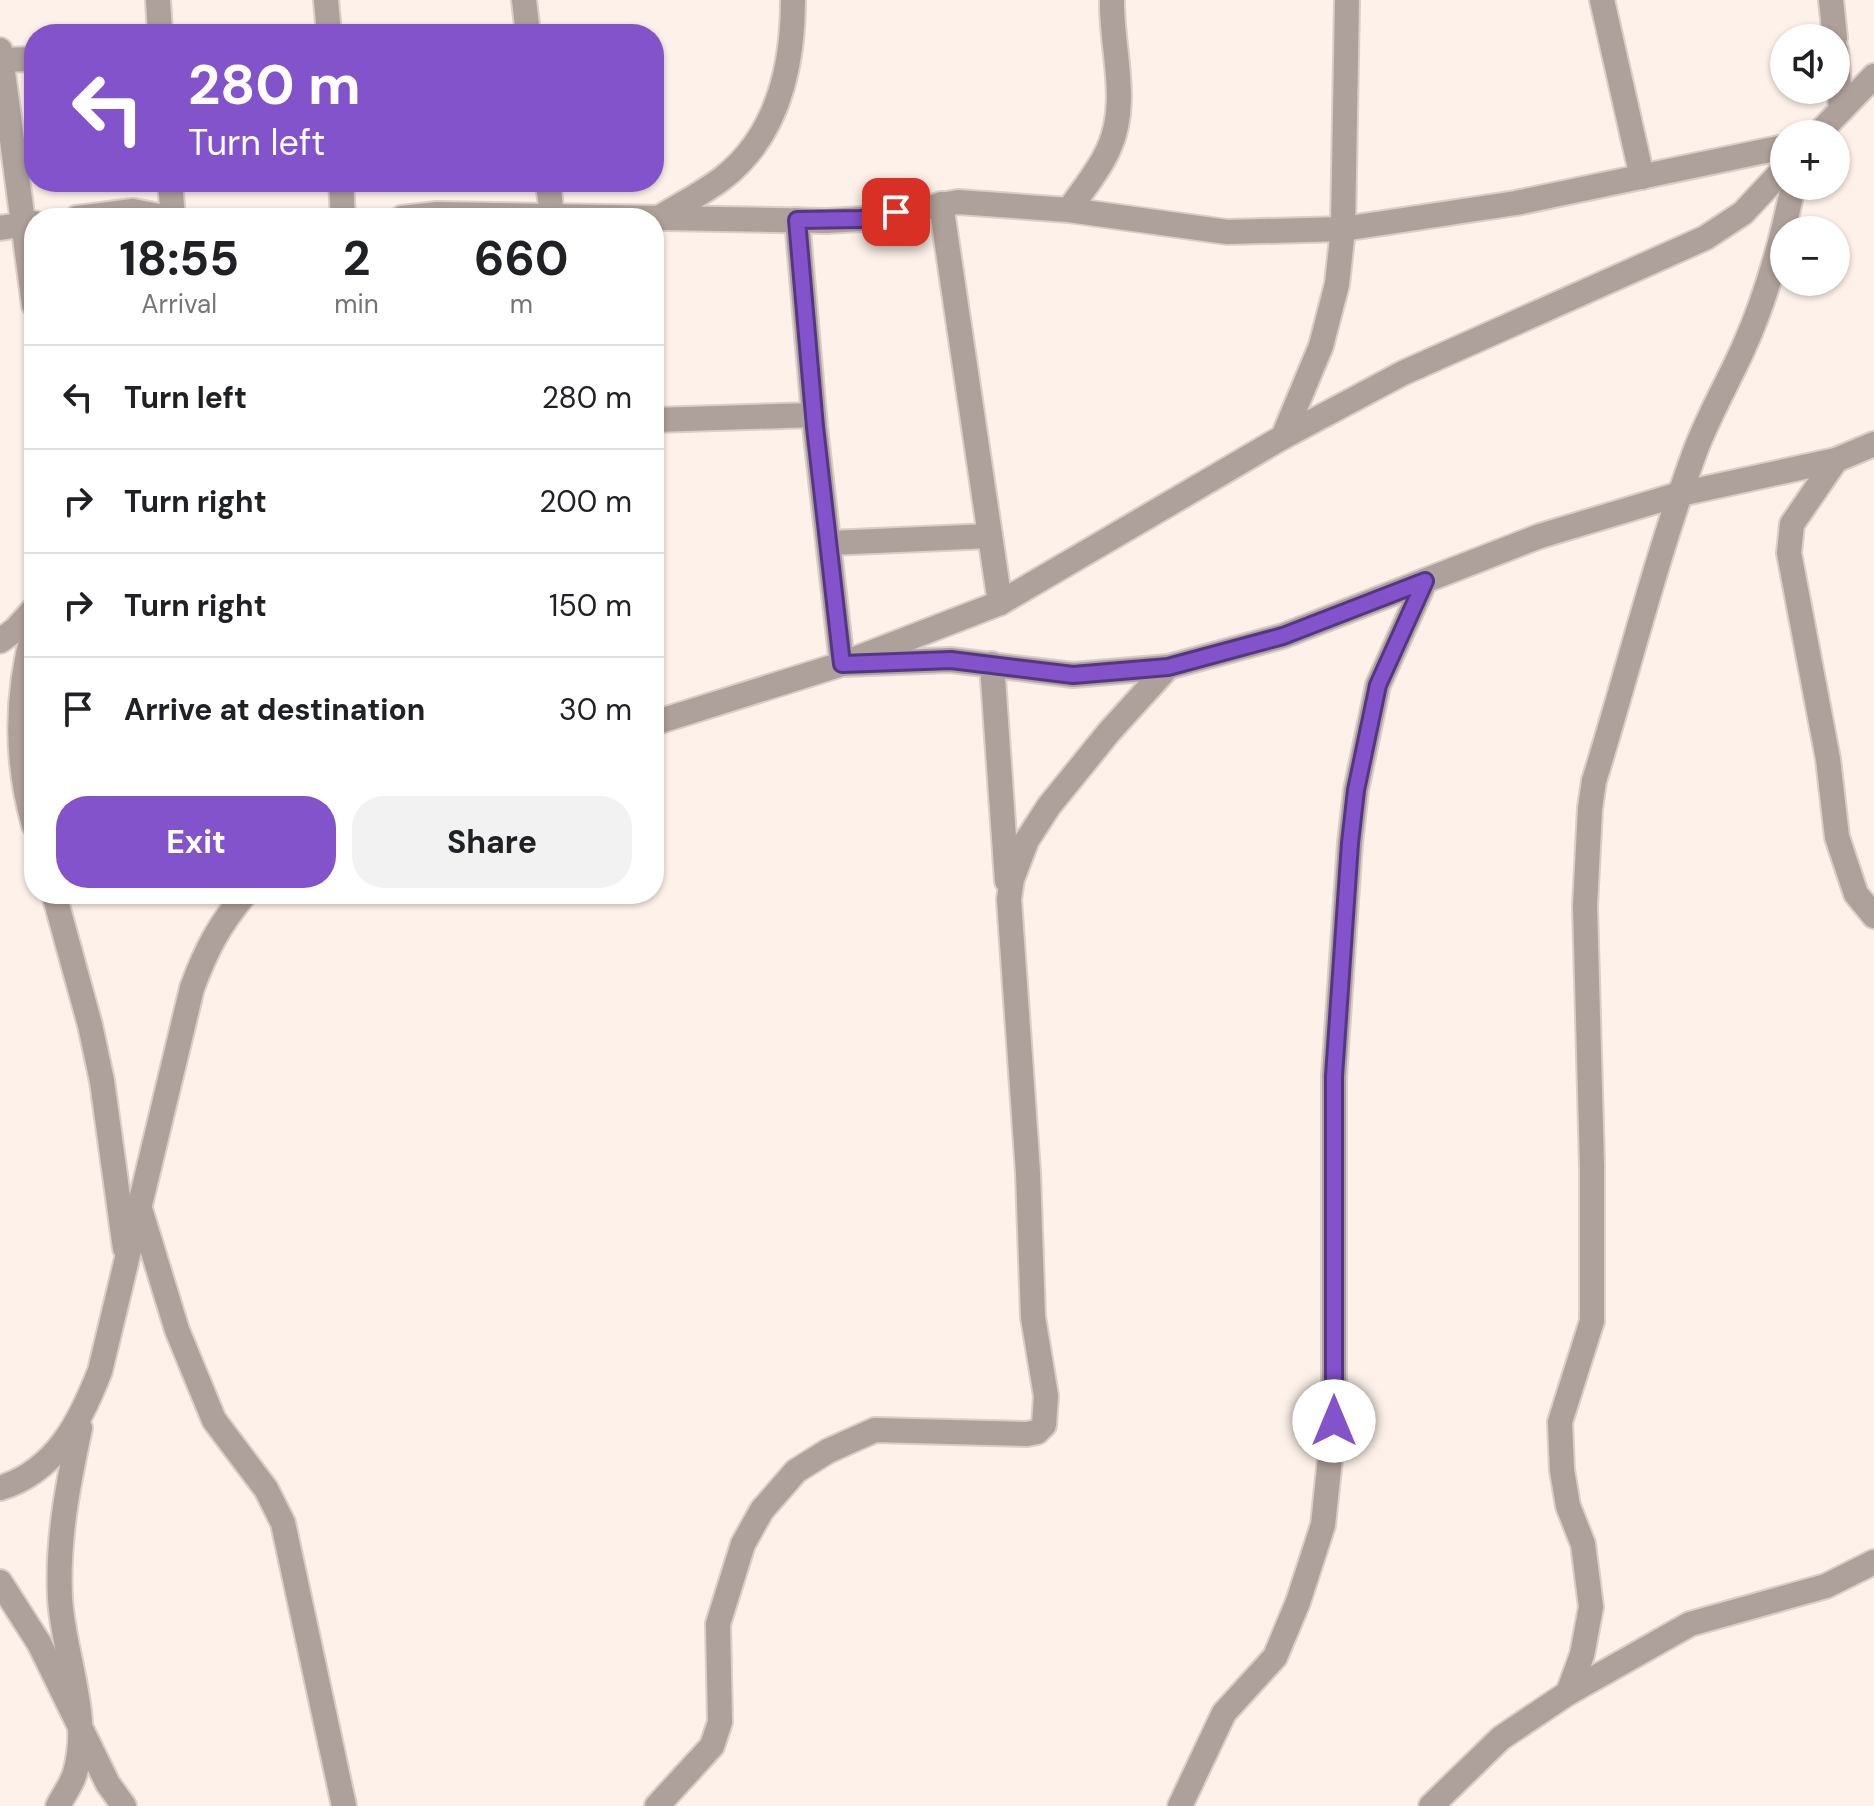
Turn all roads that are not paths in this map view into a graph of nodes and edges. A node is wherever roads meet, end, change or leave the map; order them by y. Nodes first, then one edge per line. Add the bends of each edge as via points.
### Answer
1 (158, 0) edge
2 (326, 0) edge
3 (524, 0) edge
4 (793, 0) edge
5 (1112, 0) edge
6 (1347, 0) edge
7 (1602, 0) edge
8 (1831, 0) edge
9 (159, 24) edge
10 (328, 24) edge
11 (527, 24) edge
12 (1834, 24) edge
13 (1, 55) edge
14 (24, 58) edge
15 (1874, 76) edge
16 (1840, 104) edge
17 (1841, 110) junction
18 (1831, 120) edge
19 (1770, 150) edge
20 (1642, 177) junction
21 (1770, 184) edge
22 (24, 189) edge
23 (1790, 200) edge
24 (941, 204) junction
25 (1069, 210) junction
26 (664, 215) edge
27 (664, 218) edge
28 (797, 220) junction
29 (24, 225) edge
30 (0, 228) edge
31 (1343, 229) junction
32 (814, 415) junction
33 (664, 420) edge
34 (1283, 437) junction
35 (1874, 444) edge
36 (1836, 460) junction
37 (1680, 494) junction
38 (990, 536) junction
39 (829, 543) junction
40 (1425, 581) junction
41 (1000, 603) junction
42 (24, 620) edge
43 (0, 641) edge
44 (842, 664) junction
45 (992, 664) junction
46 (1168, 667) junction
47 (24, 680) edge
48 (664, 720) edge
49 (24, 732) edge
50 (0, 734) edge
51 (24, 754) edge
52 (1009, 899) junction
53 (57, 904) edge
54 (237, 904) edge
55 (1874, 916) edge
56 (140, 1207) junction
57 (126, 1262) junction
58 (82, 1415) junction
59 (0, 1488) edge
60 (1874, 1562) edge
61 (0, 1582) edge
62 (1568, 1693) junction
63 (80, 1727) junction
64 (58, 1806) edge
65 (124, 1806) edge
66 (344, 1806) edge
67 (657, 1806) edge
68 (1180, 1806) edge
69 (1431, 1806) edge

1 - 9 street
2 - 10 street
3 - 11 street
4 - 26 street via 790,53 770,122 745,158 722,179
5 - 25 street via 1115,132
6 - 31 street
7 - 20 street
8 - 12 street
13 - 14 street
13 - 22 street
15 - 17 street
16 - 17 street
17 - 18 street
19 - 20 street
20 - 31 street via 1516,203
21 - 34 street via 1743,213 1705,238 1403,373
23 - 37 street via 1766,288
24 - 25 street
24 - 28 street via 861,219
24 - 38 street
25 - 31 street via 1227,232
27 - 28 street
28 - 32 street
29 - 30 street
31 - 34 street via 1331,313
32 - 33 street
32 - 39 street
34 - 41 street
35 - 36 street
36 - 37 street
36 - 55 street via 1792,524 1789,553 1828,759 1837,837 1856,894
37 - 40 street via 1540,536
37 - 62 street via 1590,808 1585,906 1592,1321 1560,1422 1568,1506 1583,1544 1591,1607
38 - 39 street
38 - 41 street
39 - 44 street
40 - 46 street via 1283,636
40 - 68 street via 1378,685 1350,843 1334,1076 1334,1421 1323,1525 1275,1657 1224,1713
41 - 44 street
42 - 43 street
44 - 45 street
44 - 48 street
45 - 46 street via 1073,675
45 - 52 street
46 - 52 street via 1049,806 1027,840
47 - 49 street
50 - 51 street
52 - 67 street via 1044,1425 1027,1434 875,1430 796,1471 762,1510 743,1544 718,1624 720,1722 712,1746
53 - 57 street via 102,1081
54 - 56 street via 206,949 192,988
56 - 57 street
56 - 66 street via 177,1330 214,1420 266,1489 283,1523
57 - 58 street via 100,1371
58 - 59 street via 42,1467
58 - 63 street via 61,1536 60,1599
60 - 62 street via 1826,1586 1690,1624
61 - 63 street via 39,1643
62 - 69 street via 1501,1738
63 - 64 street via 75,1774
63 - 65 street

